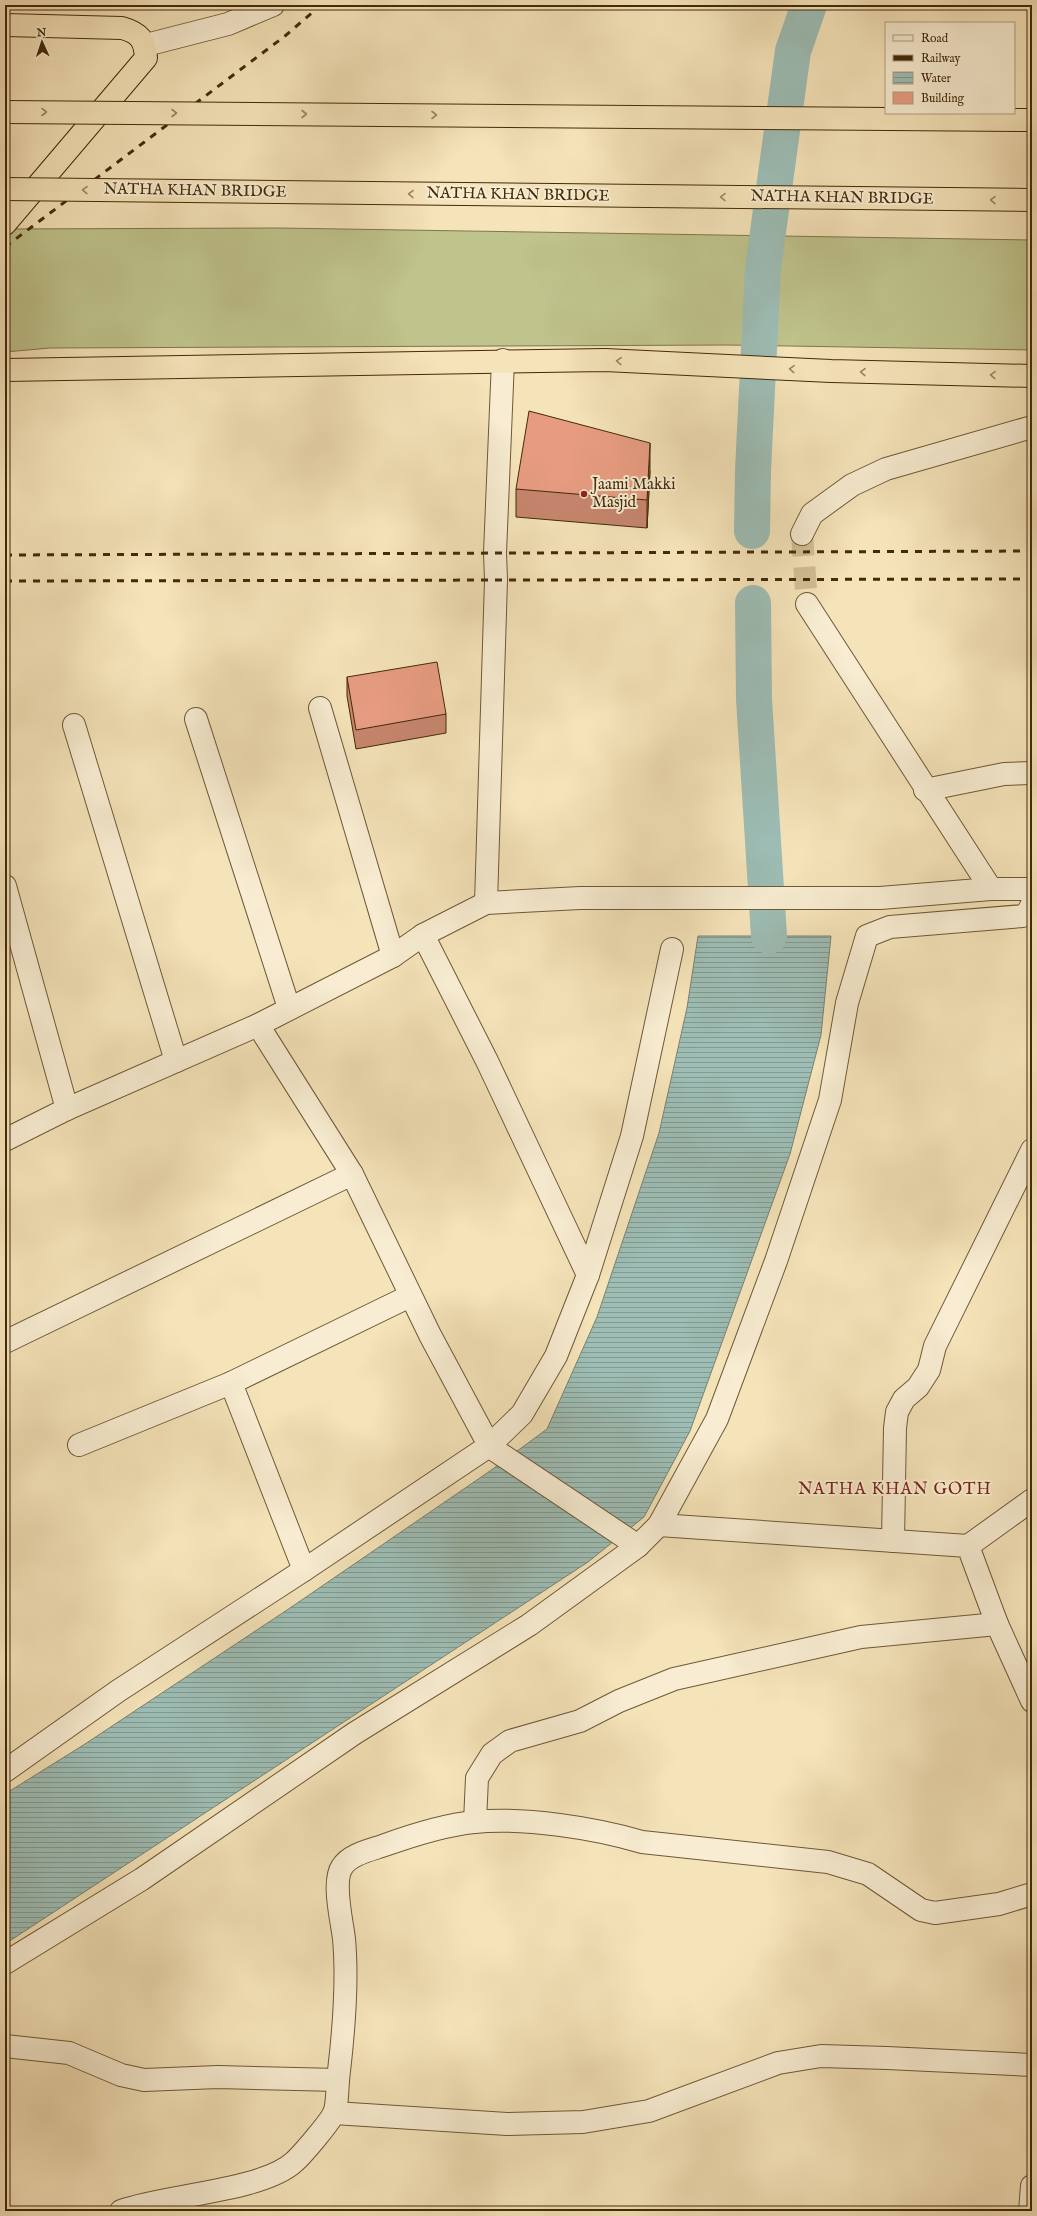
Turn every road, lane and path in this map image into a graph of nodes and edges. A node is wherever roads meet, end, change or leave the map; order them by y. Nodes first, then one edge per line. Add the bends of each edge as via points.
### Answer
1 (273, 5) edge
2 (5, 25) edge
3 (146, 45) junction
4 (5, 112) edge
5 (1032, 120) edge
6 (5, 189) edge
7 (1032, 200) edge
8 (5, 224) edge
9 (503, 360) junction
10 (5, 370) edge
11 (1032, 376) edge
12 (1032, 427) edge
13 (802, 534) tunnel mouth
14 (807, 604) tunnel mouth
15 (320, 708) dead end
16 (196, 719) dead end
17 (74, 725) dead end
18 (1032, 774) edge
19 (925, 790) junction
20 (5, 886) edge
21 (991, 889) junction
22 (1032, 889) edge
23 (486, 903) junction
24 (1032, 904) edge
25 (423, 935) junction
26 (672, 949) dead end
27 (393, 956) junction
28 (289, 1008) junction
29 (258, 1025) junction
30 (176, 1061) junction
31 (67, 1109) junction
32 (5, 1140) edge
33 (1032, 1150) edge
34 (352, 1174) junction
35 (588, 1275) junction
36 (410, 1296) junction
37 (5, 1342) edge
38 (231, 1383) junction
39 (79, 1445) dead end
40 (489, 1447) junction
41 (1032, 1500) edge
42 (659, 1525) junction
43 (893, 1541) junction
44 (636, 1545) junction
45 (968, 1546) junction
46 (304, 1570) junction
47 (997, 1624) junction
48 (1031, 1695) edge
49 (5, 1771) edge
50 (474, 1822) junction
51 (1032, 1894) edge
52 (5, 1963) edge
53 (5, 2046) edge
54 (1032, 2065) edge
55 (338, 2080) junction
56 (334, 2113) junction
57 (1032, 2186) edge
58 (121, 2211) edge
59 (1030, 2211) edge

1 - 3 street via 228,24
2 - 3 highway via 122,28 134,31
3 - 8 highway via 146,58
4 -> 5 highway, bridge
7 -> 6 highway, NATHA KHAN BRIDGE, bridge
9 - 10 highway
11 -> 9 highway via 831,371 605,360
9 - 23 street
12 - 13 street via 886,468 852,485 812,514
14 - 19 street
15 - 27 street
16 - 28 street
17 - 30 street
18 - 19 street via 1004,774
19 - 21 street
20 - 31 street
21 - 22 street
21 - 23 street via 880,898 580,898
23 - 25 street
24 - 42 street via 1023,916 890,928 867,936 847,1003 830,1100 776,1261 717,1419
25 - 27 street
25 - 35 street via 487,1061
26 - 35 street via 632,1136
27 - 28 street
28 - 29 street
29 - 30 street
29 - 34 street
30 - 31 street
31 - 32 street
33 - 43 street via 935,1346 929,1370 918,1387 904,1399 897,1412
34 - 36 street
34 - 37 street
35 - 40 street via 556,1356 522,1414
36 - 38 street
36 - 40 street
38 - 39 street
38 - 46 street
40 - 44 street
40 - 46 street
41 - 45 street
42 - 43 street
42 - 44 street
43 - 45 street
44 - 52 street via 529,1625 355,1733 142,1879
45 - 47 street
46 - 49 street via 118,1691
47 - 48 street
47 - 50 street via 861,1637 674,1679 619,1700 580,1721 510,1741 492,1754 478,1778
50 - 51 street via 570,1826 642,1842 828,1862 868,1874 921,1910 935,1913 999,1904
50 - 55 street via 418,1834 353,1857 342,1867 338,1882 346,1958
53 - 55 street via 69,2053 121,2075 144,2080 218,2077
54 - 56 street via 821,2056 778,2063 649,2111 583,2122 507,2124
55 - 56 street
56 - 58 street via 294,2163 266,2178 141,2204
57 - 59 street

